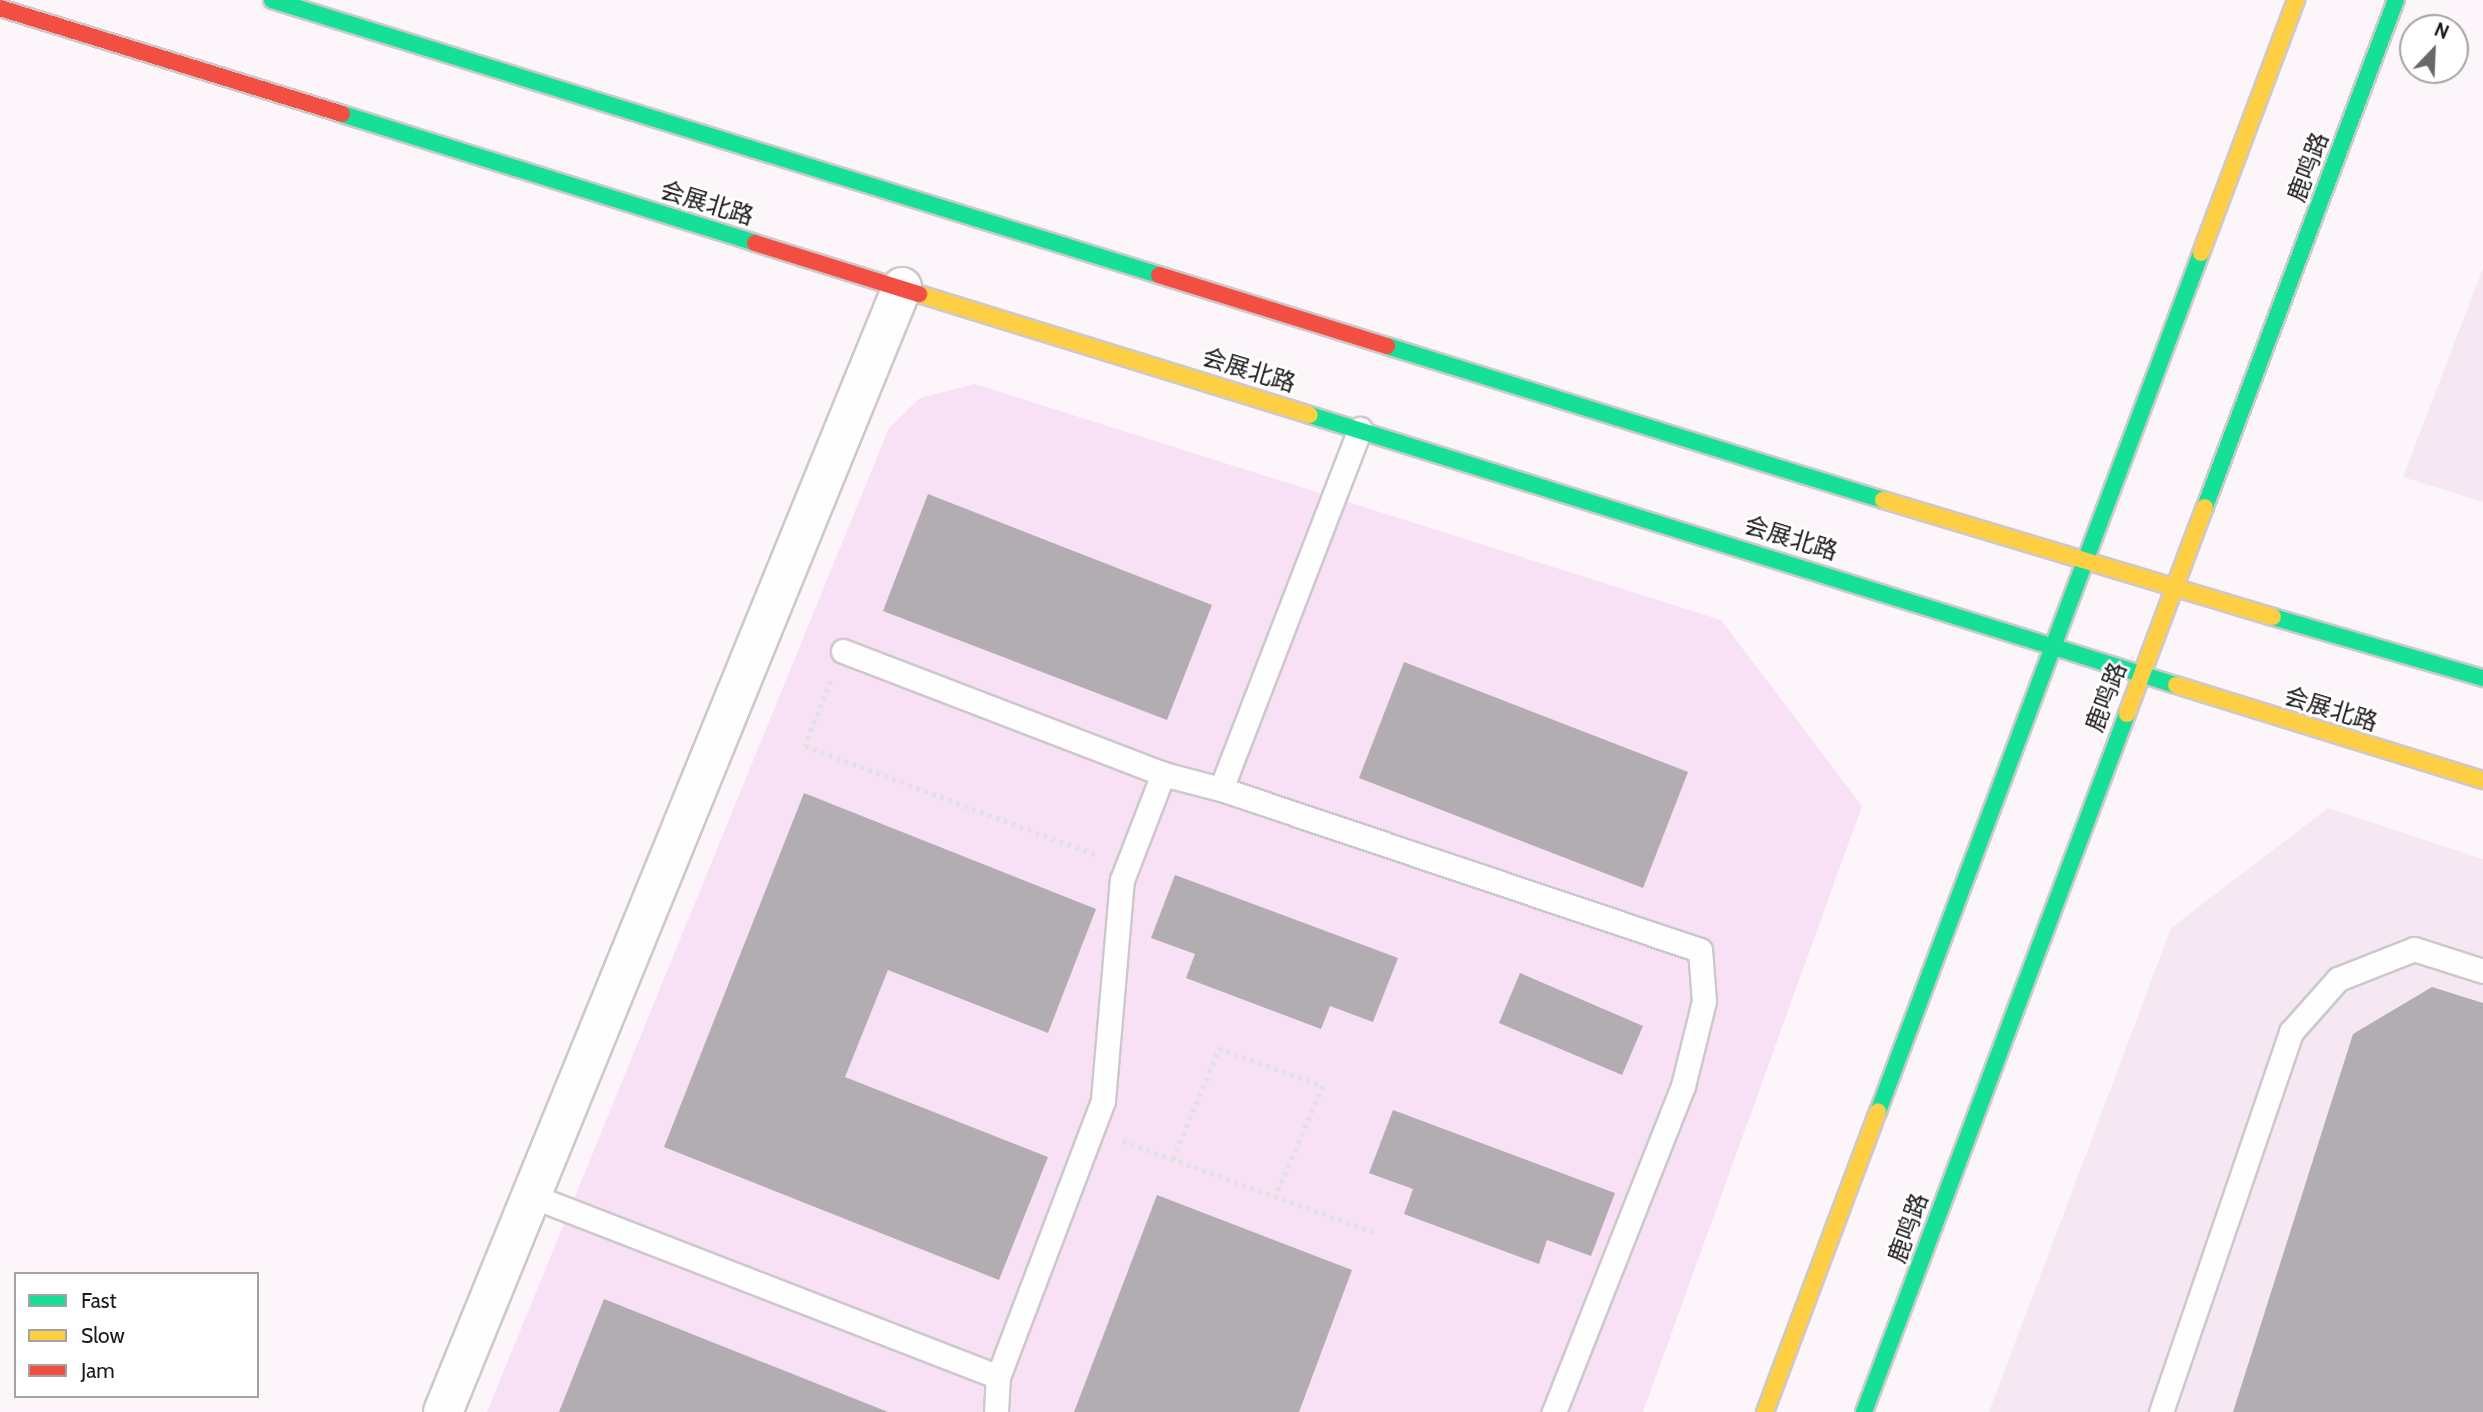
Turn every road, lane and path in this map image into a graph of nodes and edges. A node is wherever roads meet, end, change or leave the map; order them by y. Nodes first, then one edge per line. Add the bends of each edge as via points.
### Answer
1 (272, 0) edge
2 (2296, 0) edge
3 (2396, 0) edge
4 (0, 8) edge
5 (902, 287) junction
6 (1360, 429) junction
7 (2084, 562) junction
8 (2174, 584) junction
9 (2053, 644) junction
10 (843, 651) joint
11 (2139, 674) junction
12 (2483, 678) edge
13 (1163, 774) junction
14 (2483, 780) edge
15 (1221, 789) junction
16 (1127, 867) junction
17 (2483, 971) edge
18 (1092, 1129) junction
19 (1173, 1159) junction
20 (531, 1196) junction
21 (1276, 1196) junction
22 (1376, 1233) dead end
23 (998, 1377) junction
24 (443, 1412) edge
25 (996, 1412) edge
26 (1554, 1412) edge
27 (1765, 1412) edge
28 (1864, 1412) edge
29 (2161, 1412) edge

1 - 7 main road
2 - 7 main road
3 - 8 main road, 鹿鸣路
4 - 5 main road, 会展北路
5 - 6 main road, 会展北路
5 - 20 street
6 - 9 main road, 会展北路
6 - 15 lane
7 - 8 main road
7 - 9 main road
8 - 11 main road, 鹿鸣路
8 - 12 main road
9 - 11 main road, 会展北路
9 - 27 main road
10 - 13 lane
10 - 16 path via 806,746
11 - 14 main road, 会展北路
11 - 28 main road, 鹿鸣路
13 - 15 lane
13 - 16 lane
15 - 26 lane via 1700,950 1704,1001 1683,1086
16 - 18 lane via 1103,1100
17 - 29 lane via 2414,949 2338,979 2291,1032
18 - 19 path
18 - 23 lane
19 - 21 path
19 - 21 path via 1219,1048 1323,1086
20 - 23 lane
20 - 24 street
21 - 22 path
23 - 25 lane

